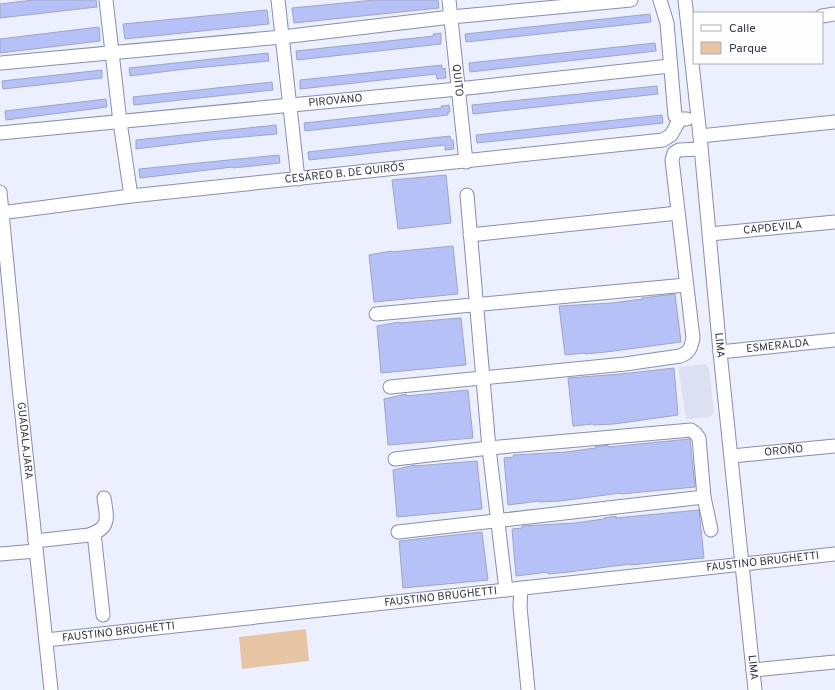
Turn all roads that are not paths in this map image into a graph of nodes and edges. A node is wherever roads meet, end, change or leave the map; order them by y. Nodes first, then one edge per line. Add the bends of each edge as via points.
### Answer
1 (106, 0) edge
2 (278, 0) edge
3 (449, 0) edge
4 (631, 0) edge
5 (660, 0) edge
6 (685, 0) edge
7 (835, 14) edge
8 (823, 16) edge
9 (451, 17) junction
10 (691, 30) edge
11 (282, 37) junction
12 (112, 54) junction
13 (693, 55) edge
14 (0, 64) edge
15 (694, 64) edge
16 (670, 66) junction
17 (458, 89) junction
18 (289, 106) junction
19 (680, 119) junction
20 (698, 119) junction
21 (120, 122) junction
22 (835, 122) edge
23 (0, 133) edge
24 (700, 142) junction
25 (466, 162) junction
26 (298, 179) junction
27 (0, 192) edge
28 (467, 195) dead end
29 (130, 196) junction
30 (1, 213) edge
31 (678, 213) junction
32 (835, 222) edge
33 (710, 234) junction
34 (470, 235) junction
35 (686, 285) junction
36 (476, 305) junction
37 (376, 314) dead end
38 (835, 340) edge
39 (720, 352) junction
40 (483, 378) junction
41 (390, 387) dead end
42 (835, 446) edge
43 (489, 448) junction
44 (732, 456) junction
45 (395, 459) dead end
46 (704, 497) junction
47 (104, 498) dead end
48 (498, 521) junction
49 (711, 530) dead end
50 (398, 532) dead end
51 (94, 533) junction
52 (35, 546) junction
53 (0, 554) edge
54 (835, 554) edge
55 (742, 564) junction
56 (521, 588) junction
57 (506, 590) junction
58 (103, 615) dead end
59 (46, 640) junction
60 (835, 662) edge
61 (753, 670) junction
62 (51, 690) edge
63 (528, 690) edge
64 (756, 690) edge

1 - 12 street
2 - 11 street
3 - 9 street, QUITO
4 - 9 street
5 - 16 street via 667,22
6 - 10 street, LIMA
7 - 8 street
9 - 11 street
9 - 17 street, QUITO
10 - 13 street, LIMA
11 - 12 street
11 - 18 street
12 - 14 street
12 - 21 street
15 - 20 street, LIMA
16 - 17 street, PIROVANO
16 - 19 street via 675,116
17 - 18 street, PIROVANO
17 - 25 street, QUITO
18 - 21 street, PIROVANO
18 - 26 street
19 - 20 street
19 - 25 street, CESÁREO B. DE QUIRÓS via 671,135 663,140
20 - 24 street, LIMA
21 - 23 street, PIROVANO
21 - 29 street
22 - 24 street
24 - 31 street via 674,152 672,160
24 - 33 street, LIMA
25 - 26 street, CESÁREO B. DE QUIRÓS
26 - 29 street, CESÁREO B. DE QUIRÓS
27 - 30 street, GUADALAJARA
28 - 34 street
29 - 30 street, CESÁREO B. DE QUIRÓS
30 - 52 street, GUADALAJARA
31 - 34 street
31 - 35 street
32 - 33 street, CAPDEVILA
33 - 39 street, LIMA
34 - 36 street
35 - 36 street
35 - 40 street via 693,338 692,346 686,354 625,364
36 - 37 street
36 - 40 street
38 - 39 street, ESMERALDA
39 - 44 street, LIMA
40 - 41 street
40 - 43 street
42 - 44 street, OROÑO
43 - 45 street
43 - 46 street via 691,430 699,438
43 - 48 street
44 - 55 street, LIMA
46 - 48 street
46 - 49 street
47 - 51 street via 106,523
48 - 50 street
48 - 57 street
51 - 52 street
51 - 58 street
52 - 53 street
52 - 59 street, GUADALAJARA
54 - 55 street, FAUSTINO BRUGHETTI
55 - 56 street, FAUSTINO BRUGHETTI
55 - 61 street, LIMA
56 - 57 street, FAUSTINO BRUGHETTI
56 - 63 street via 520,606
57 - 59 street, FAUSTINO BRUGHETTI
59 - 62 street, GUADALAJARA
60 - 61 street
61 - 64 street, LIMA

